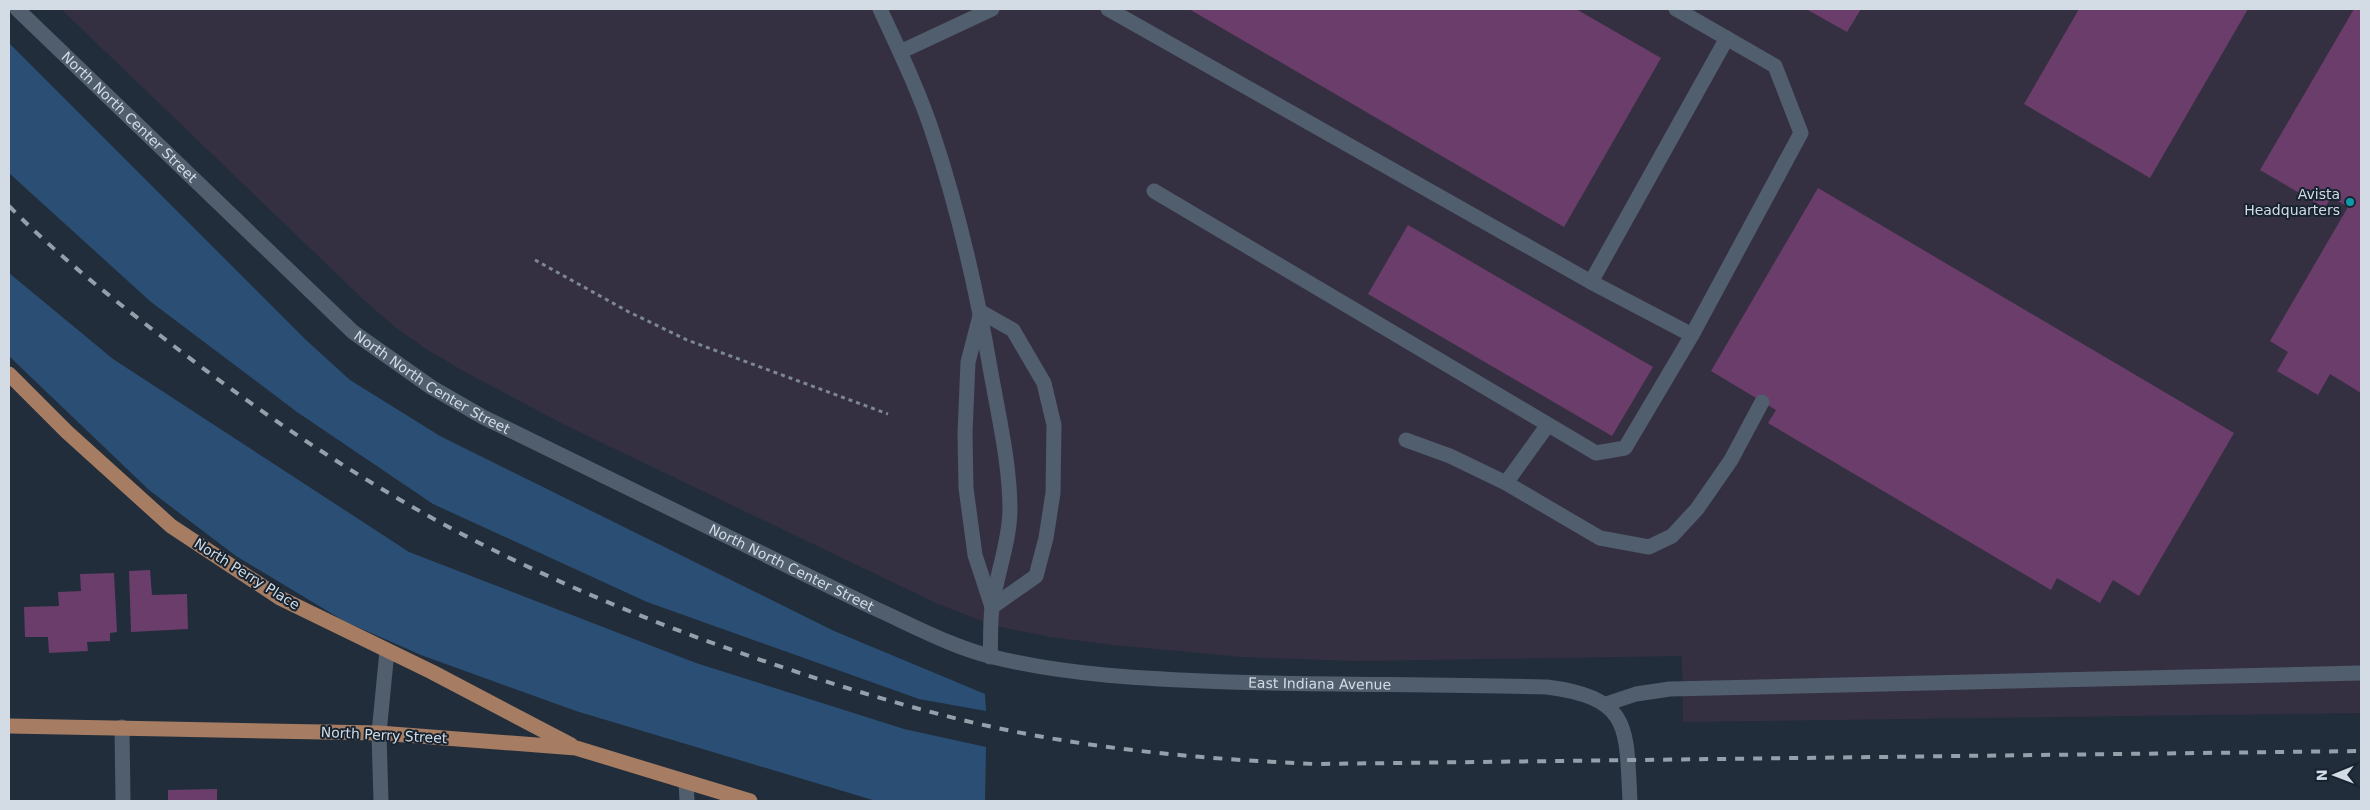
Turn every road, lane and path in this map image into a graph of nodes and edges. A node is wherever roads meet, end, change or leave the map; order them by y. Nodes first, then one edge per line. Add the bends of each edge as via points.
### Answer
1 (17, 9) edge
2 (880, 9) edge
3 (992, 9) edge
4 (1108, 9) edge
5 (1676, 9) edge
6 (1727, 38) junction
7 (900, 52) junction
8 (1154, 191) dead end
9 (535, 260) dead end
10 (1591, 282) junction
11 (981, 312) junction
12 (1692, 335) junction
13 (9, 374) edge
14 (1762, 402) dead end
15 (888, 414) dead end
16 (1547, 426) junction
17 (1406, 440) dead end
18 (1506, 484) junction
19 (992, 607) junction
20 (933, 634) joint
21 (387, 651) junction
22 (990, 657) junction
23 (2361, 673) edge
24 (1606, 704) junction
25 (9, 726) edge
26 (122, 727) junction
27 (379, 733) junction
28 (576, 748) junction
29 (686, 782) junction
30 (123, 801) edge
31 (381, 801) edge
32 (687, 801) edge
33 (750, 801) edge
34 (1630, 801) edge

1 - 20 street, North North Center Street via 317,300 388,358 483,417
2 - 7 street
3 - 7 street
4 - 10 street
5 - 6 street
6 - 10 street
6 - 12 street via 1775,66 1801,133
7 - 11 street via 942,160
8 - 16 street
9 - 15 path via 687,340
10 - 12 street
11 - 19 street via 1010,514
11 - 19 street via 968,362 966,488 975,556
11 - 19 street via 1013,330 1044,383 1054,425 1052,493 1046,538 1036,576
12 - 16 street via 1625,448 1596,454
13 - 21 main road, North Perry Place via 67,432 171,526 280,598
14 - 18 street via 1731,460 1697,509 1672,536 1649,547 1600,538
16 - 18 street
17 - 18 street via 1450,456
19 - 22 street
20 - 22 street, East Indiana Avenue
21 - 27 street
21 - 28 main road, North Perry Place
22 - 24 street, East Indiana Avenue via 1120,678 1548,686 1587,694
23 - 24 street via 1670,689 1636,694
24 - 34 street, East Indiana Avenue via 1622,724 1625,735
25 - 26 main road, North Perry Street
26 - 27 main road, North Perry Street
26 - 30 street
27 - 28 main road, North Perry Street
27 - 31 street
28 - 29 main road, North Perry Street
29 - 32 street
29 - 33 main road, North Perry Street

